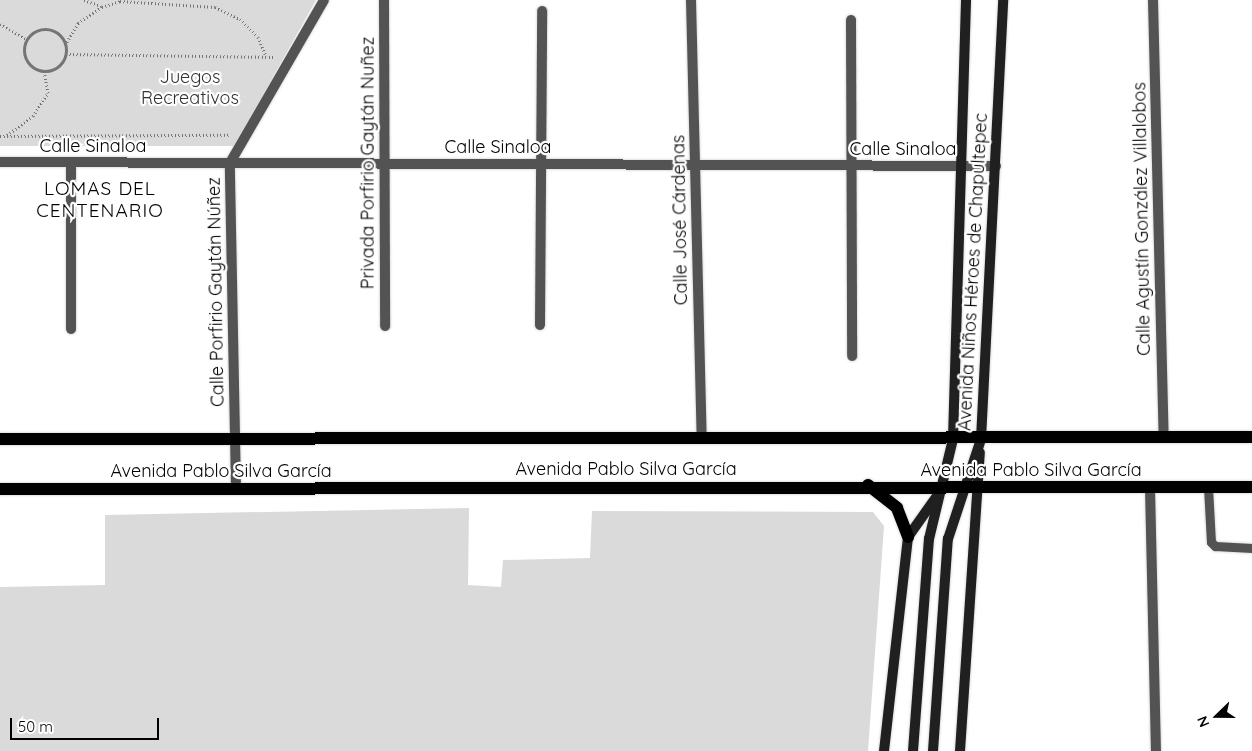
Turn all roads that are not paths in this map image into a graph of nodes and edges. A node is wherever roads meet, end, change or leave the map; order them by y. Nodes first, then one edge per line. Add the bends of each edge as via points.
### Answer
1 (324, 0) edge
2 (384, 0) edge
3 (691, 0) edge
4 (966, 0) edge
5 (1003, 0) edge
6 (1153, 0) edge
7 (542, 11) dead end
8 (851, 20) dead end
9 (0, 162) edge
10 (71, 162) junction
11 (230, 163) junction
12 (385, 163) junction
13 (541, 164) junction
14 (695, 165) junction
15 (852, 165) junction
16 (963, 165) junction
17 (996, 166) junction
18 (540, 325) dead end
19 (385, 326) dead end
20 (71, 329) dead end
21 (852, 356) dead end
22 (1252, 437) edge
23 (0, 438) edge
24 (981, 438) junction
25 (1164, 438) junction
26 (234, 439) junction
27 (702, 439) junction
28 (953, 439) junction
29 (868, 485) junction
30 (1208, 487) junction
31 (1252, 487) edge
32 (236, 488) junction
33 (942, 488) junction
34 (971, 488) junction
35 (1150, 488) junction
36 (0, 489) edge
37 (908, 537) junction
38 (1252, 548) edge
39 (884, 751) edge
40 (913, 751) edge
41 (932, 751) edge
42 (960, 751) edge
43 (1156, 751) edge

1 - 11 street, Calle Porfirio Gaytán Núñez
2 - 12 street, Privada Porfirio Gaytán Nuñez
3 - 14 street, Calle José Cárdenas
4 - 16 main road, Avenida Niños Héroes de Chapultepec
5 - 17 main road, Avenida Niños Héroes de Chapultepec
6 - 25 street, Calle Agustín González Villalobos
7 - 13 street
8 - 15 street
9 - 10 street, Calle Sinaloa
10 - 11 street, Calle Sinaloa
10 - 20 street
11 - 12 street, Calle Sinaloa
11 - 26 street, Calle Porfirio Gaytán Núñez
12 - 13 street, Calle Sinaloa
12 - 19 street, Privada Porfirio Gaytán Nuñez
13 - 14 street, Calle Sinaloa
13 - 18 street
14 - 15 street, Calle Sinaloa
14 - 27 street, Calle José Cárdenas
15 - 16 street, Calle Sinaloa
15 - 21 street
16 - 17 street, Calle Sinaloa
16 - 28 main road, Avenida Niños Héroes de Chapultepec
17 - 24 main road, Avenida Niños Héroes de Chapultepec
22 - 25 main road, Avenida Pablo Silva García
23 - 26 main road, Avenida Pablo Silva García
24 - 25 main road, Avenida Pablo Silva García
24 - 28 main road, Avenida Pablo Silva García
24 - 34 main road, Avenida Niños Héroes de Chapultepec
26 - 27 main road, Avenida Pablo Silva García
26 - 32 street, Calle Porfirio Gaytán Núñez
27 - 28 main road, Avenida Pablo Silva García
28 - 33 main road, Avenida Niños Héroes de Chapultepec
29 - 32 main road, Avenida Pablo Silva García
29 - 33 main road, Avenida Pablo Silva García
29 - 37 main road via 897,508
30 - 31 main road, Avenida Pablo Silva García
30 - 35 main road, Avenida Pablo Silva García
30 - 38 lane via 1211,542 1215,546
32 - 36 main road, Avenida Pablo Silva García
33 - 34 main road, Avenida Pablo Silva García
33 - 37 main road
33 - 40 main road, Avenida Niños Héroes de Chapultepec via 930,539
34 - 35 main road, Avenida Pablo Silva García
34 - 41 main road, Avenida Niños Héroes de Chapultepec via 948,539
34 - 42 main road
35 - 43 street
37 - 39 main road

